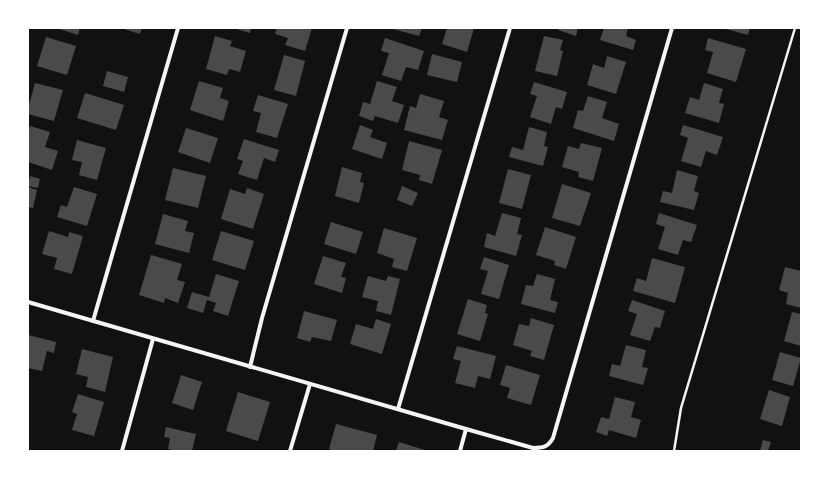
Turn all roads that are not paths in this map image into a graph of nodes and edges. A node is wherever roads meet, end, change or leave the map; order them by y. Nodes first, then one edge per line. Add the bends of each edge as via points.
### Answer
1 (178, 28) edge
2 (347, 28) edge
3 (510, 28) edge
4 (672, 28) edge
5 (28, 302) edge
6 (93, 322) junction
7 (154, 339) junction
8 (250, 367) junction
9 (310, 384) junction
10 (398, 409) junction
11 (466, 429) junction
12 (122, 451) edge
13 (290, 451) edge
14 (460, 451) edge

1 - 6 street
2 - 8 street
3 - 10 street
4 - 11 street via 553,438 549,445 533,448
5 - 6 street
6 - 7 street
7 - 8 street
7 - 12 street
8 - 9 street
9 - 10 street
9 - 13 street
10 - 11 street
11 - 14 street

